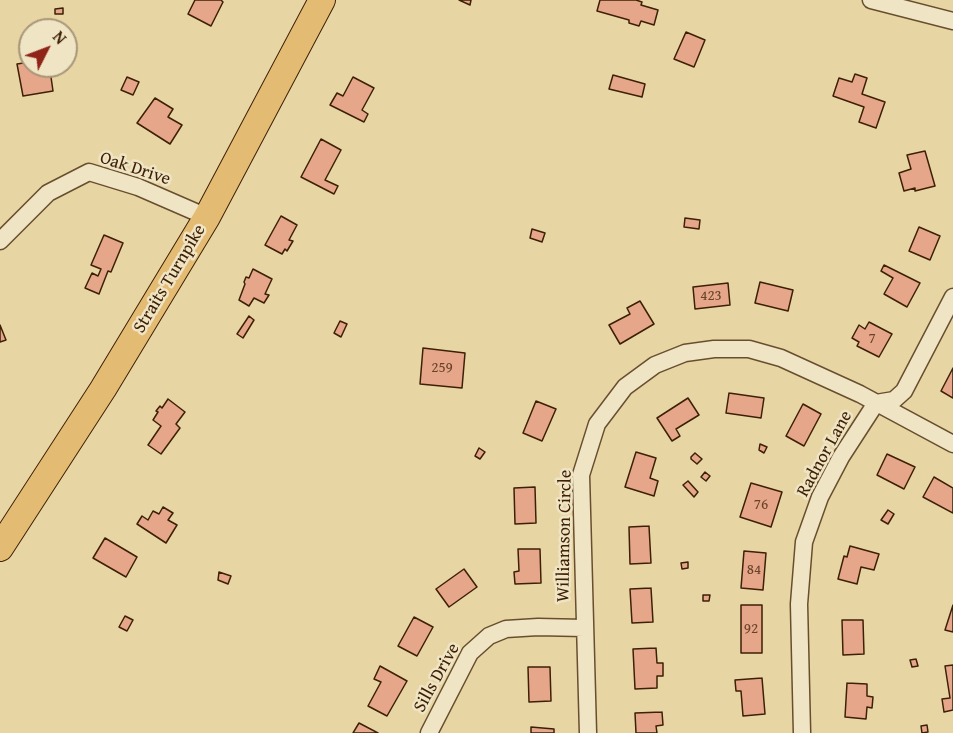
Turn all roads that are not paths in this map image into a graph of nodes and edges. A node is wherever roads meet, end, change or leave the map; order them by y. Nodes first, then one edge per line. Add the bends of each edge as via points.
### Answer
1 (322, 0) edge
2 (871, 0) edge
3 (953, 21) edge
4 (207, 217) junction
5 (0, 241) edge
6 (953, 297) edge
7 (876, 403) junction
8 (953, 444) edge
9 (0, 548) edge
10 (584, 628) junction
11 (429, 733) edge
12 (588, 733) edge
13 (802, 733) edge

1 - 4 main road, Straits Turnpike
2 - 3 street
4 - 5 street, Oak Drive via 138,187 89,172 48,193
4 - 9 main road, Straits Turnpike via 103,389
6 - 7 street, Radnor Lane via 904,391 894,400
7 - 8 street, Williamson Circle
7 - 10 street, Williamson Circle via 781,357 749,349 685,353 655,365 626,387 597,424 581,475
7 - 13 street, Radnor Lane via 820,497 804,542 800,604
10 - 11 street, Sills Drive via 538,627 489,636 470,653
10 - 12 street, Williamson Circle

